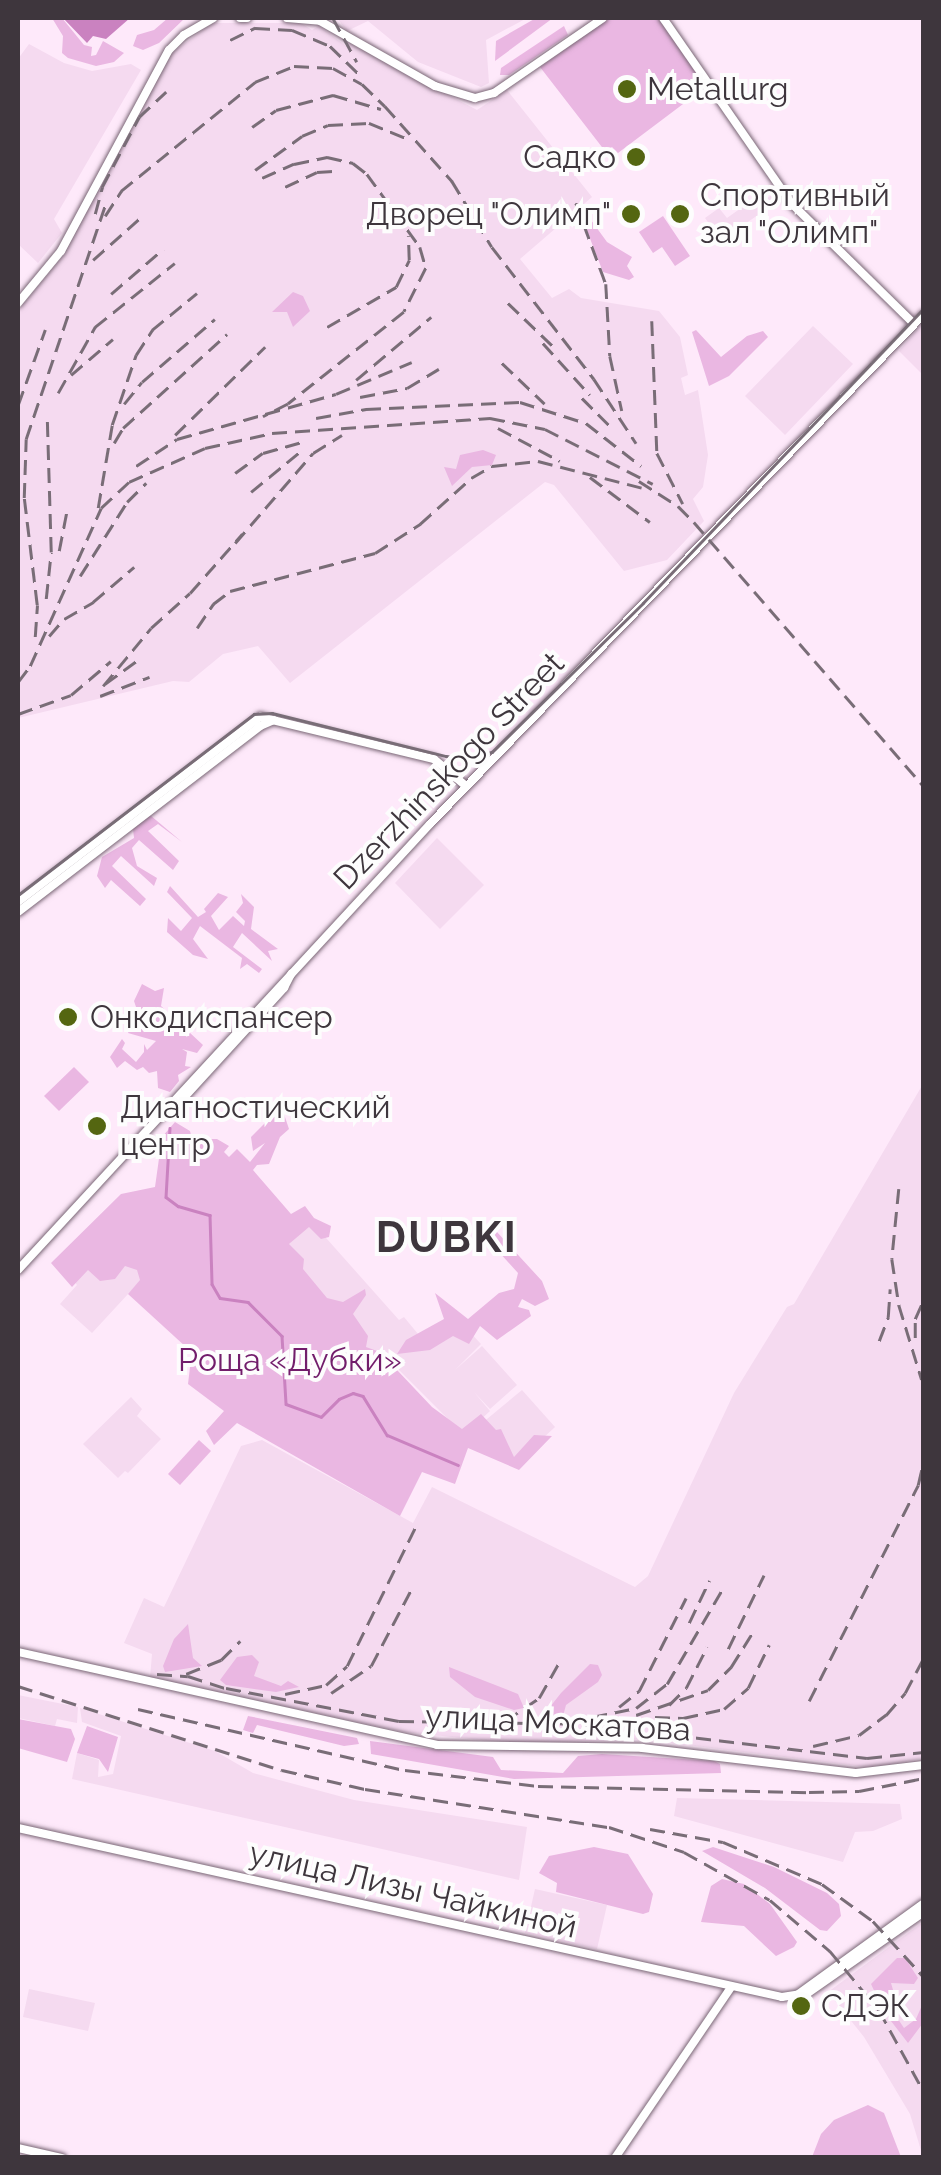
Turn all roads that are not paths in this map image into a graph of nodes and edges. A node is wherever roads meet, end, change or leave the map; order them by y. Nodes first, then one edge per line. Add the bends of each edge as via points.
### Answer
1 (216, 18) edge
2 (286, 18) edge
3 (603, 18) edge
4 (663, 18) edge
5 (18, 303) edge
6 (924, 314) edge
7 (914, 324) junction
8 (434, 760) junction
9 (476, 776) junction
10 (466, 786) junction
11 (149, 807) junction
12 (18, 902) edge
13 (18, 911) edge
14 (18, 1270) edge
15 (18, 1652) edge
16 (924, 1765) edge
17 (18, 1828) edge
18 (924, 1903) edge
19 (924, 1912) edge
20 (731, 1987) junction
21 (797, 1995) junction
22 (18, 2148) edge
23 (62, 2158) edge
24 (615, 2158) edge

1 - 5 main road via 170,50 60,252
2 - 3 main road via 320,21 435,86 471,98 494,93
4 - 7 main road via 792,204
6 - 7 main road, Dzerzhinskogo Street
7 - 9 main road, Dzerzhinskogo Street
8 - 9 main road
8 - 10 main road
8 - 11 main road via 268,720
9 - 10 main road, Dzerzhinskogo Street
10 - 14 main road, Dzerzhinskogo Street via 292,970 284,988 172,1111 154,1120
11 - 12 main road
11 - 13 main road
15 - 16 main road, улица Москатова via 437,1746 642,1748 856,1774
17 - 20 main road, улица Лизы Чайкиной
18 - 21 main road
19 - 21 main road
20 - 21 main road, улица Лизы Чайкиной
20 - 24 main road
22 - 23 main road

